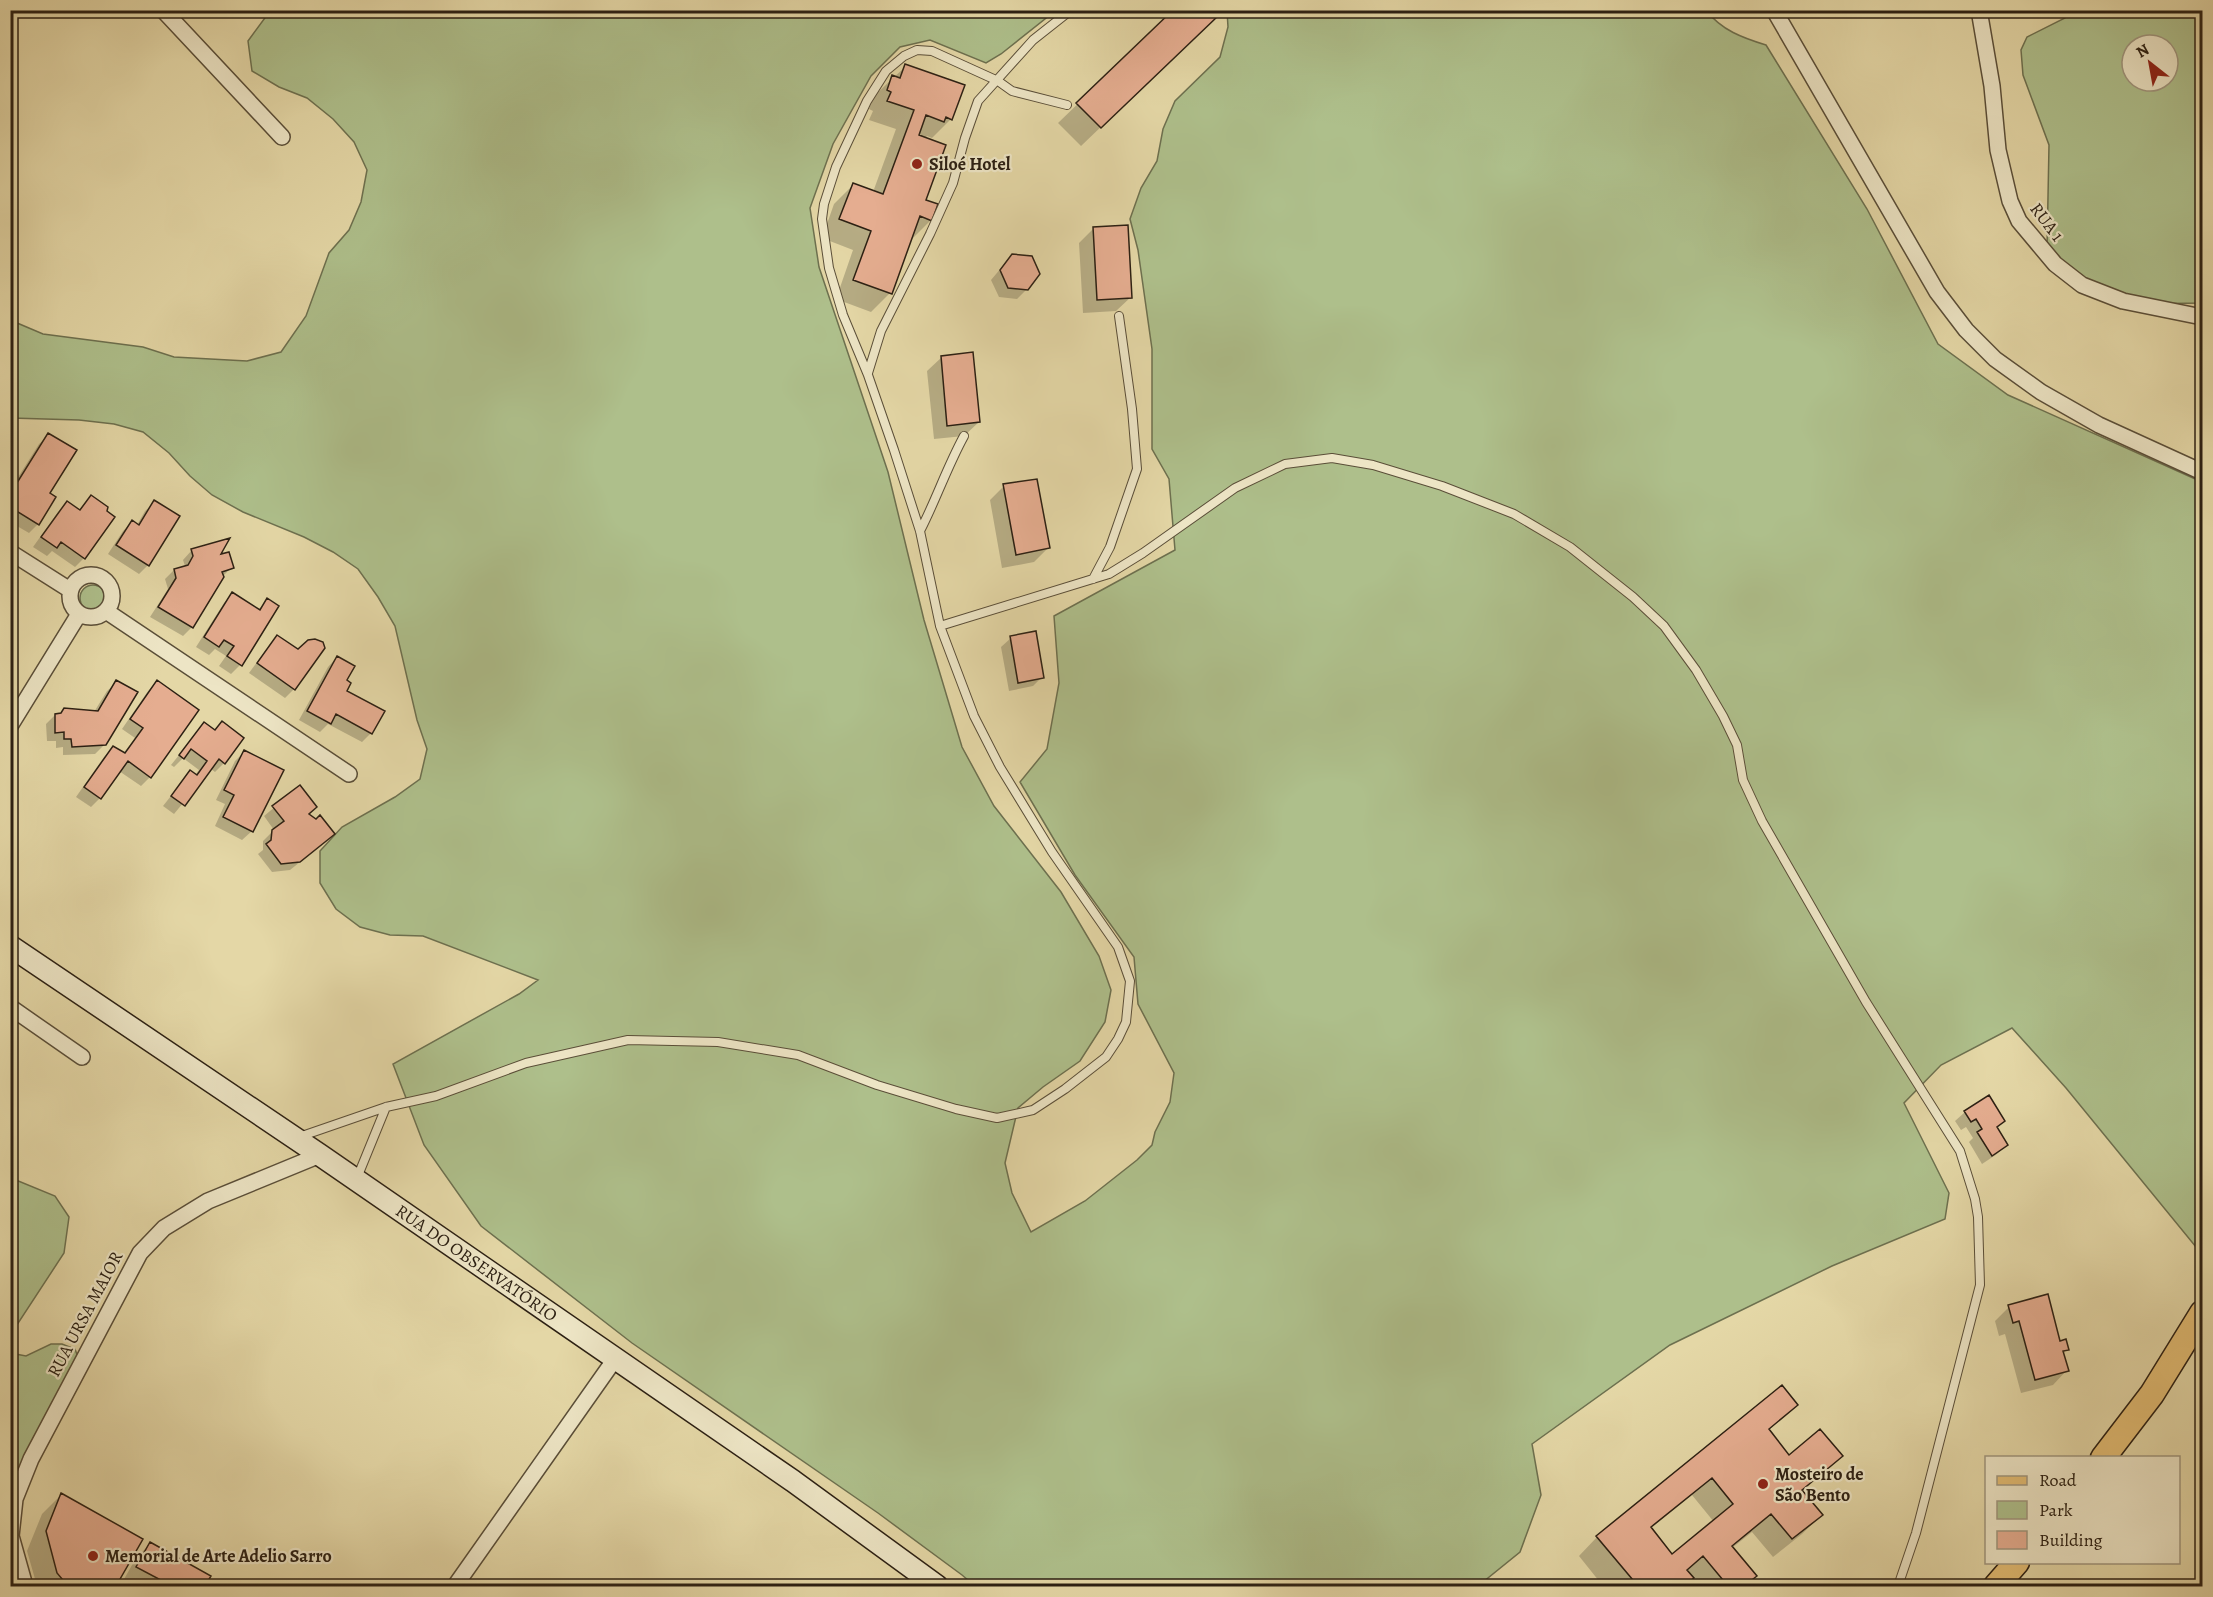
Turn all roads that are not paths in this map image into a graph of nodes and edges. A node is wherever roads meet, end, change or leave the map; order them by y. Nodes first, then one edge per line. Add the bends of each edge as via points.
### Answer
1 (163, 10) edge
2 (1071, 10) edge
3 (1774, 10) edge
4 (1979, 10) edge
5 (998, 81) junction
6 (1067, 105) dead end
7 (282, 137) dead end
8 (1119, 316) dead end
9 (2202, 317) edge
10 (868, 375) junction
11 (963, 436) dead end
12 (2202, 472) edge
13 (920, 531) junction
14 (10, 552) edge
15 (1094, 579) junction
16 (70, 590) junction
17 (106, 611) junction
18 (79, 614) junction
19 (939, 626) junction
20 (10, 726) edge
21 (349, 774) dead end
22 (10, 946) edge
23 (10, 1007) edge
24 (82, 1058) dead end
25 (386, 1107) junction
26 (295, 1138) junction
27 (320, 1155) junction
28 (356, 1180) junction
29 (2202, 1312) edge
30 (615, 1359) junction
31 (2105, 1456) edge
32 (2016, 1564) edge
33 (25, 1587) edge
34 (455, 1587) edge
35 (938, 1587) edge
36 (1898, 1587) edge
37 (1996, 1587) edge

1 - 7 street
2 - 5 lane via 1034,40
3 - 12 street via 1937,292 1966,330 1995,359 2041,392 2099,425
4 - 9 street, RUA 1 via 1998,150 2019,222 2055,264 2082,285 2123,301
5 - 6 lane via 1012,90
5 - 10 lane via 978,101 953,183 881,331
5 - 10 lane via 932,51 917,50 904,56 886,71 867,100 836,167 824,204 823,234 843,315
8 - 15 lane via 1137,469 1110,547
10 - 13 lane
11 - 13 lane
13 - 19 lane
14 - 16 street
15 - 19 lane
15 - 36 lane via 1143,553 1235,488 1285,464 1332,458 1384,468 1514,514 1570,547 1665,626 1723,716 1737,745 1743,780 1768,831 1866,1002 1960,1151 1976,1199 1980,1285 1916,1533
16 - 17 street via 77,578 98,575 109,584 112,598
16 - 18 street via 70,604
17 - 18 street via 93,617
17 - 21 street
18 - 20 street
19 - 25 lane via 974,716 1000,767 1052,852 1118,947 1130,981 1128,1008 1126,1022 1106,1057 1033,1110 997,1118 877,1085 798,1055 718,1042 628,1041 526,1063 436,1096
22 - 26 street, RUA DO OBSERVATÓRIO
23 - 24 street
25 - 26 lane
25 - 28 lane
26 - 27 street, RUA DO OBSERVATÓRIO
27 - 28 street, RUA DO OBSERVATÓRIO
27 - 33 street, RUA URSA MAIOR via 208,1201 164,1228 140,1253 31,1459 15,1499 11,1536
28 - 30 street, RUA DO OBSERVATÓRIO
29 - 31 main road via 2152,1394
30 - 34 street
30 - 35 street, RUA DO OBSERVATÓRIO via 794,1481
32 - 37 main road

